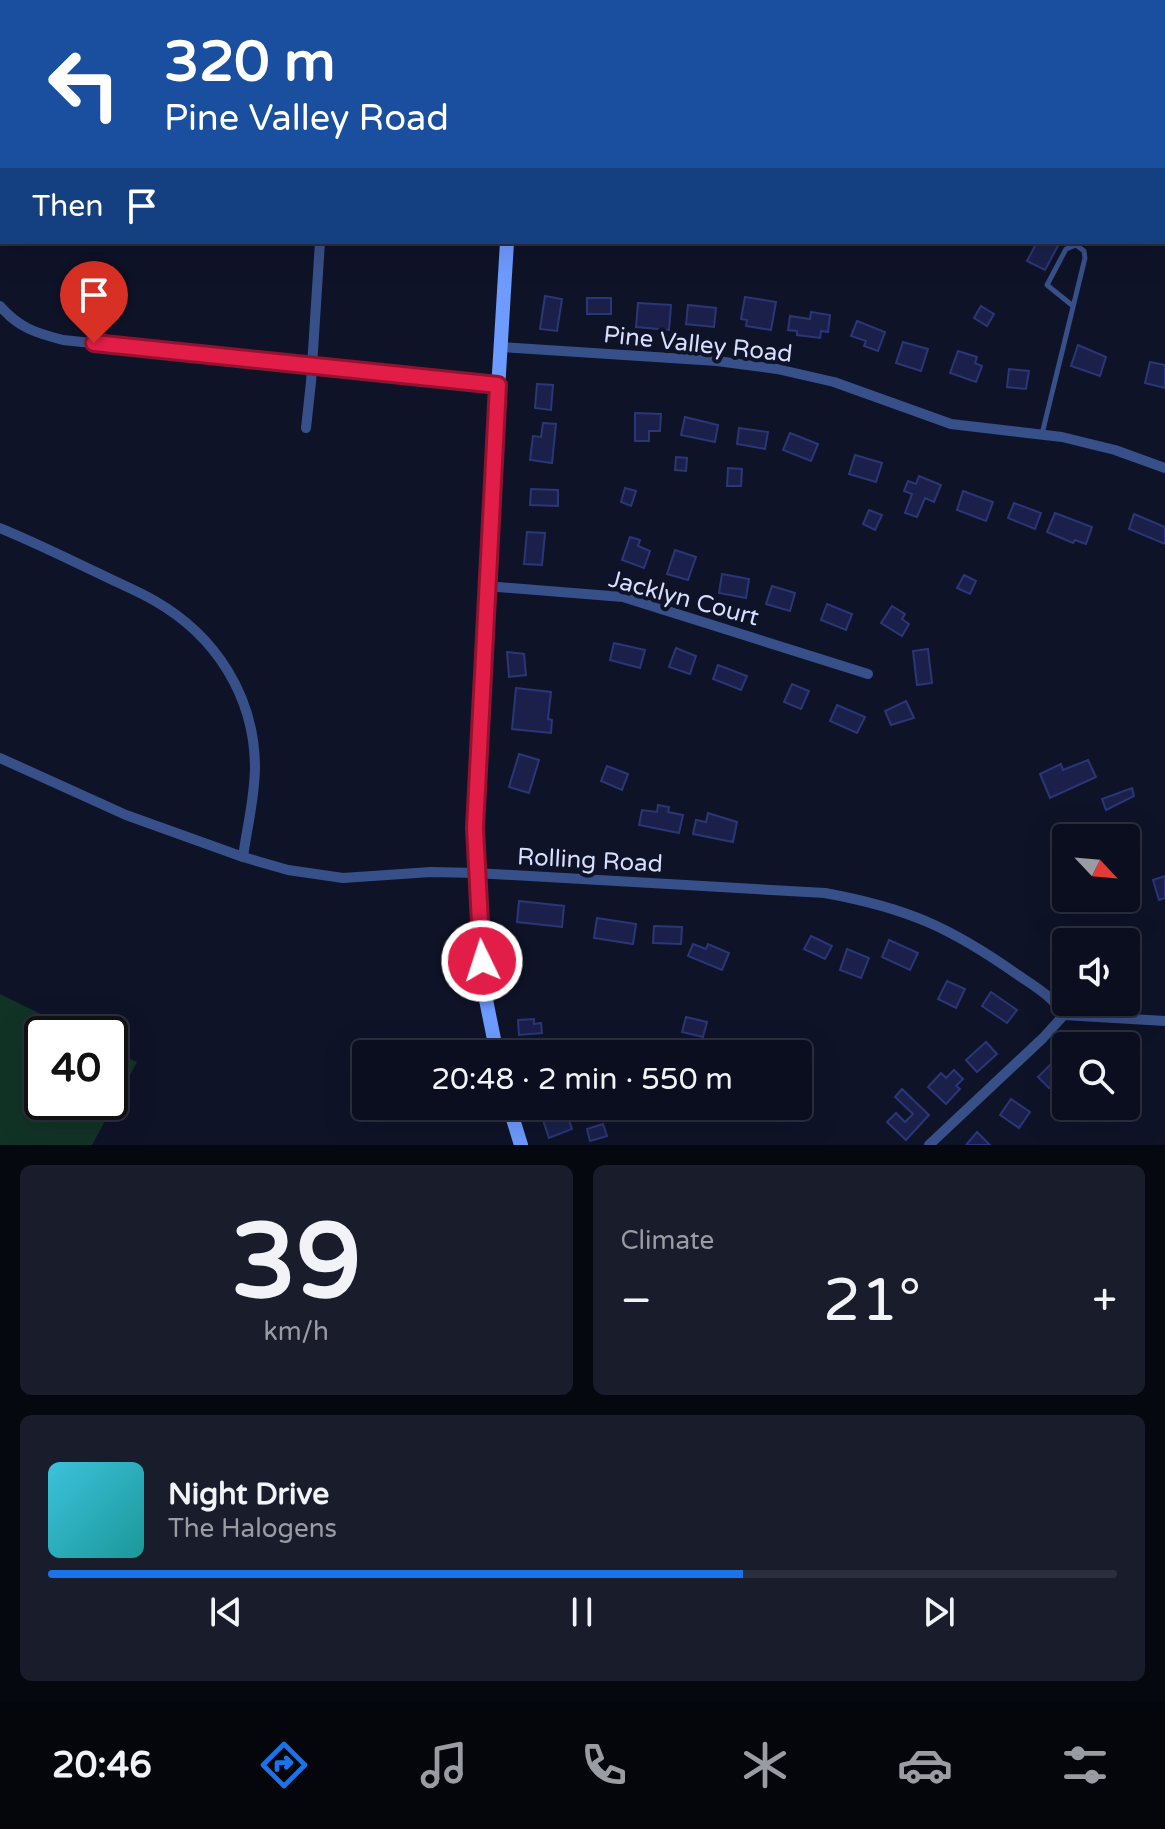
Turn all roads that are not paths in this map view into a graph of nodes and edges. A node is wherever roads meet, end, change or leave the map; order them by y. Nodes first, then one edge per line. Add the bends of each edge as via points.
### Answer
1 (320, 244) edge
2 (507, 244) edge
3 (0, 306) edge
4 (1073, 306) junction
5 (502, 347) junction
6 (310, 366) junction
7 (498, 385) junction
8 (306, 428) dead end
9 (1041, 435) junction
10 (1165, 468) edge
11 (0, 528) edge
12 (486, 586) junction
13 (868, 674) dead end
14 (0, 758) edge
15 (243, 857) junction
16 (476, 873) junction
17 (1052, 999) edge
18 (1063, 1016) edge
19 (1081, 1016) edge
20 (1165, 1021) edge
21 (494, 1040) edge
22 (513, 1120) edge
23 (521, 1145) edge
24 (929, 1145) edge

1 - 6 street
2 - 5 street
3 - 6 street via 14,322 63,340
4 - 4 lane via 1047,285 1066,249 1076,245 1085,258
4 - 9 lane
5 - 7 street
5 - 9 street, Pine Valley Road via 777,369 834,382 951,424
6 - 7 street
6 - 8 street
7 - 12 street
9 - 10 street, Pine Valley Road via 1115,450
11 - 15 street via 156,601 185,621 225,663 241,693 255,766
12 - 13 street, Jacklyn Court via 623,597
12 - 16 street
14 - 15 street, Rolling Road via 126,815
15 - 16 street, Rolling Road via 343,878
16 - 17 street, Rolling Road via 825,893 877,902 973,943
16 - 21 street via 484,990
18 - 24 street
19 - 20 street
22 - 23 street

